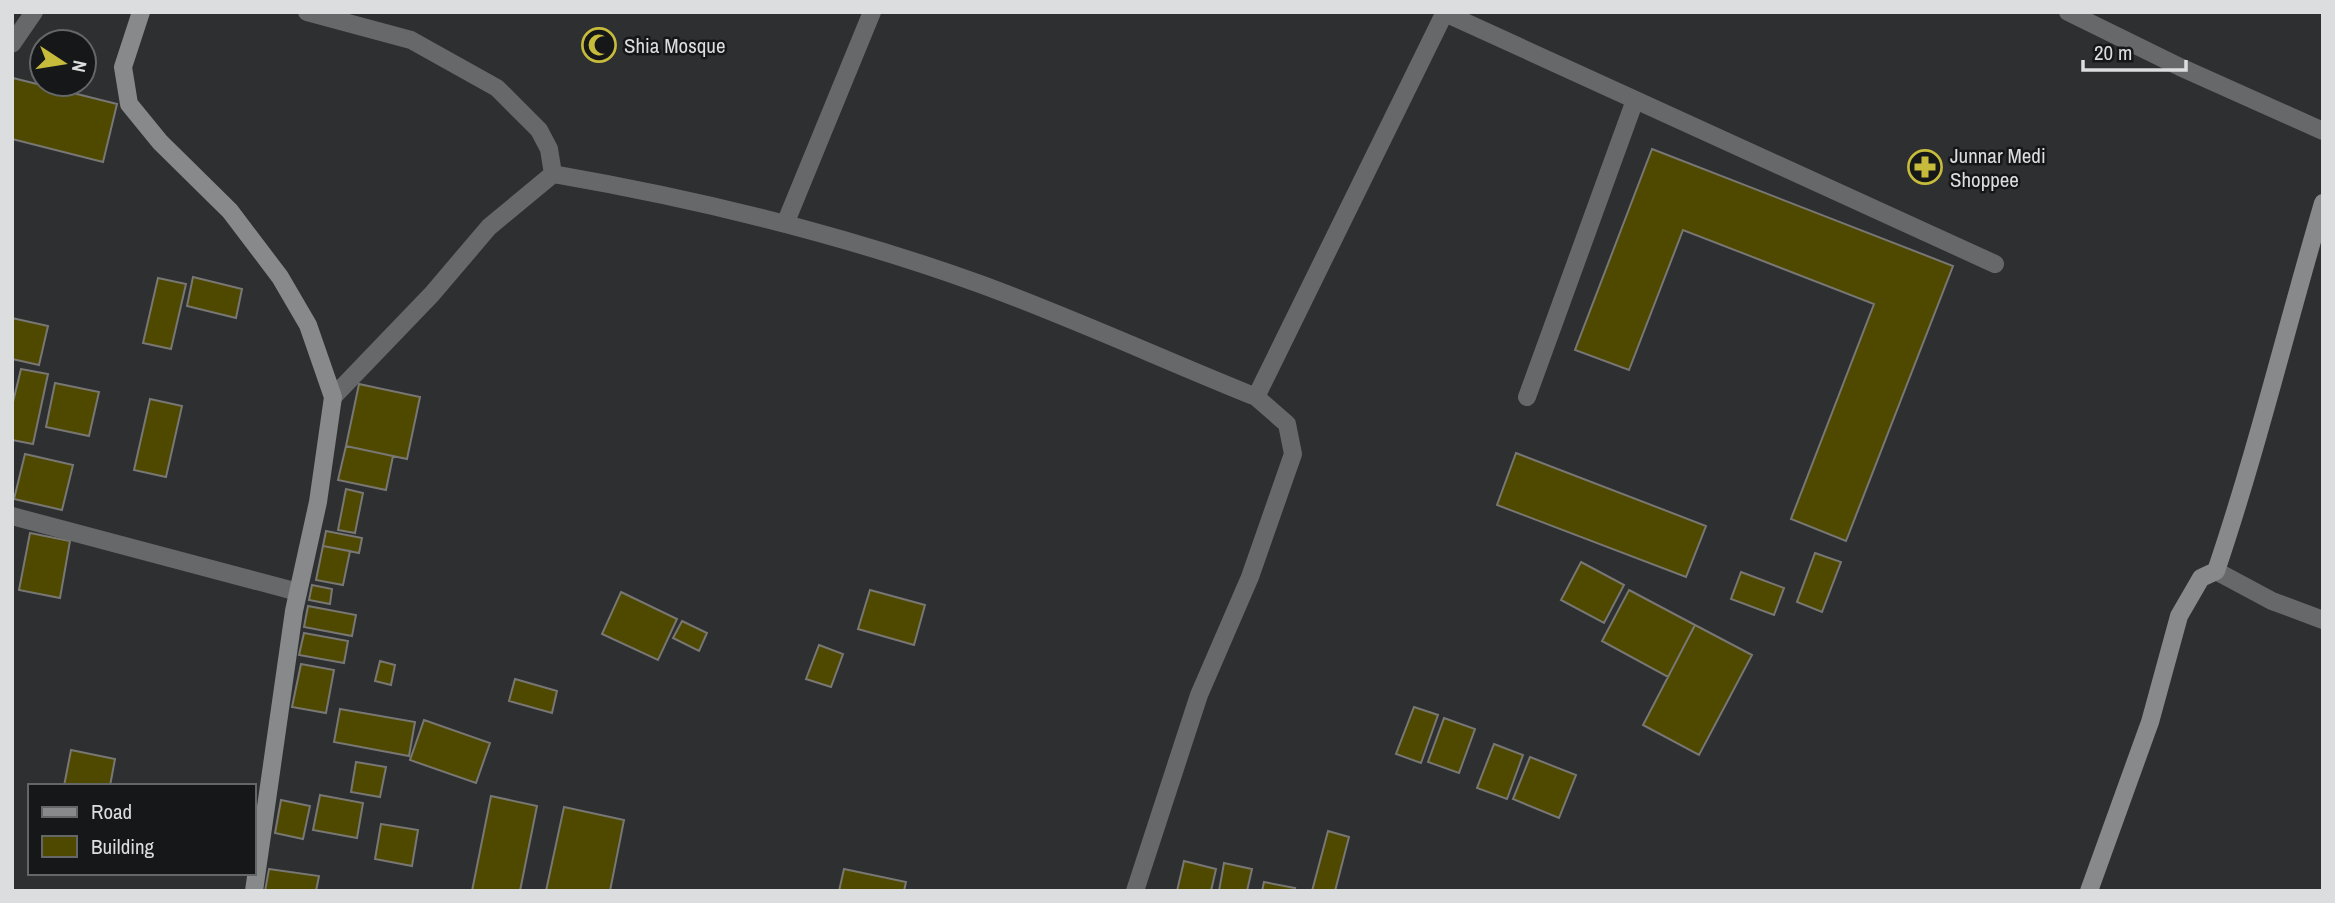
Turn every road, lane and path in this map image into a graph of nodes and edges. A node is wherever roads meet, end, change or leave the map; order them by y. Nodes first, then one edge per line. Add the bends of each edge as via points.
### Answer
1 (34, 12) edge
2 (141, 12) edge
3 (307, 12) edge
4 (872, 12) edge
5 (2068, 12) edge
6 (1445, 13) edge
7 (12, 44) edge
8 (1634, 100) junction
9 (2323, 131) edge
10 (553, 174) junction
11 (2323, 202) edge
12 (785, 224) junction
13 (1994, 264) dead end
14 (333, 397) junction
15 (1256, 397) junction
16 (1527, 397) dead end
17 (12, 516) edge
18 (2216, 571) junction
19 (298, 592) junction
20 (2323, 620) edge
21 (254, 891) edge
22 (1135, 891) edge
23 (2088, 891) edge

1 - 7 street
2 - 14 street via 123,67 129,104 160,142 230,211 280,277 308,325
3 - 10 street via 411,40 497,88 538,130 549,149
4 - 12 street
5 - 9 street
6 - 8 street
6 - 15 street
8 - 13 street
8 - 16 street
10 - 12 street
10 - 14 street via 489,227
11 - 18 street via 2244,490
12 - 15 street via 981,284
14 - 19 street via 318,502
15 - 22 street via 1287,424 1293,454 1250,577 1199,695
17 - 19 street
18 - 20 street via 2272,601
18 - 23 street via 2201,578 2179,616 2150,722
19 - 21 street

